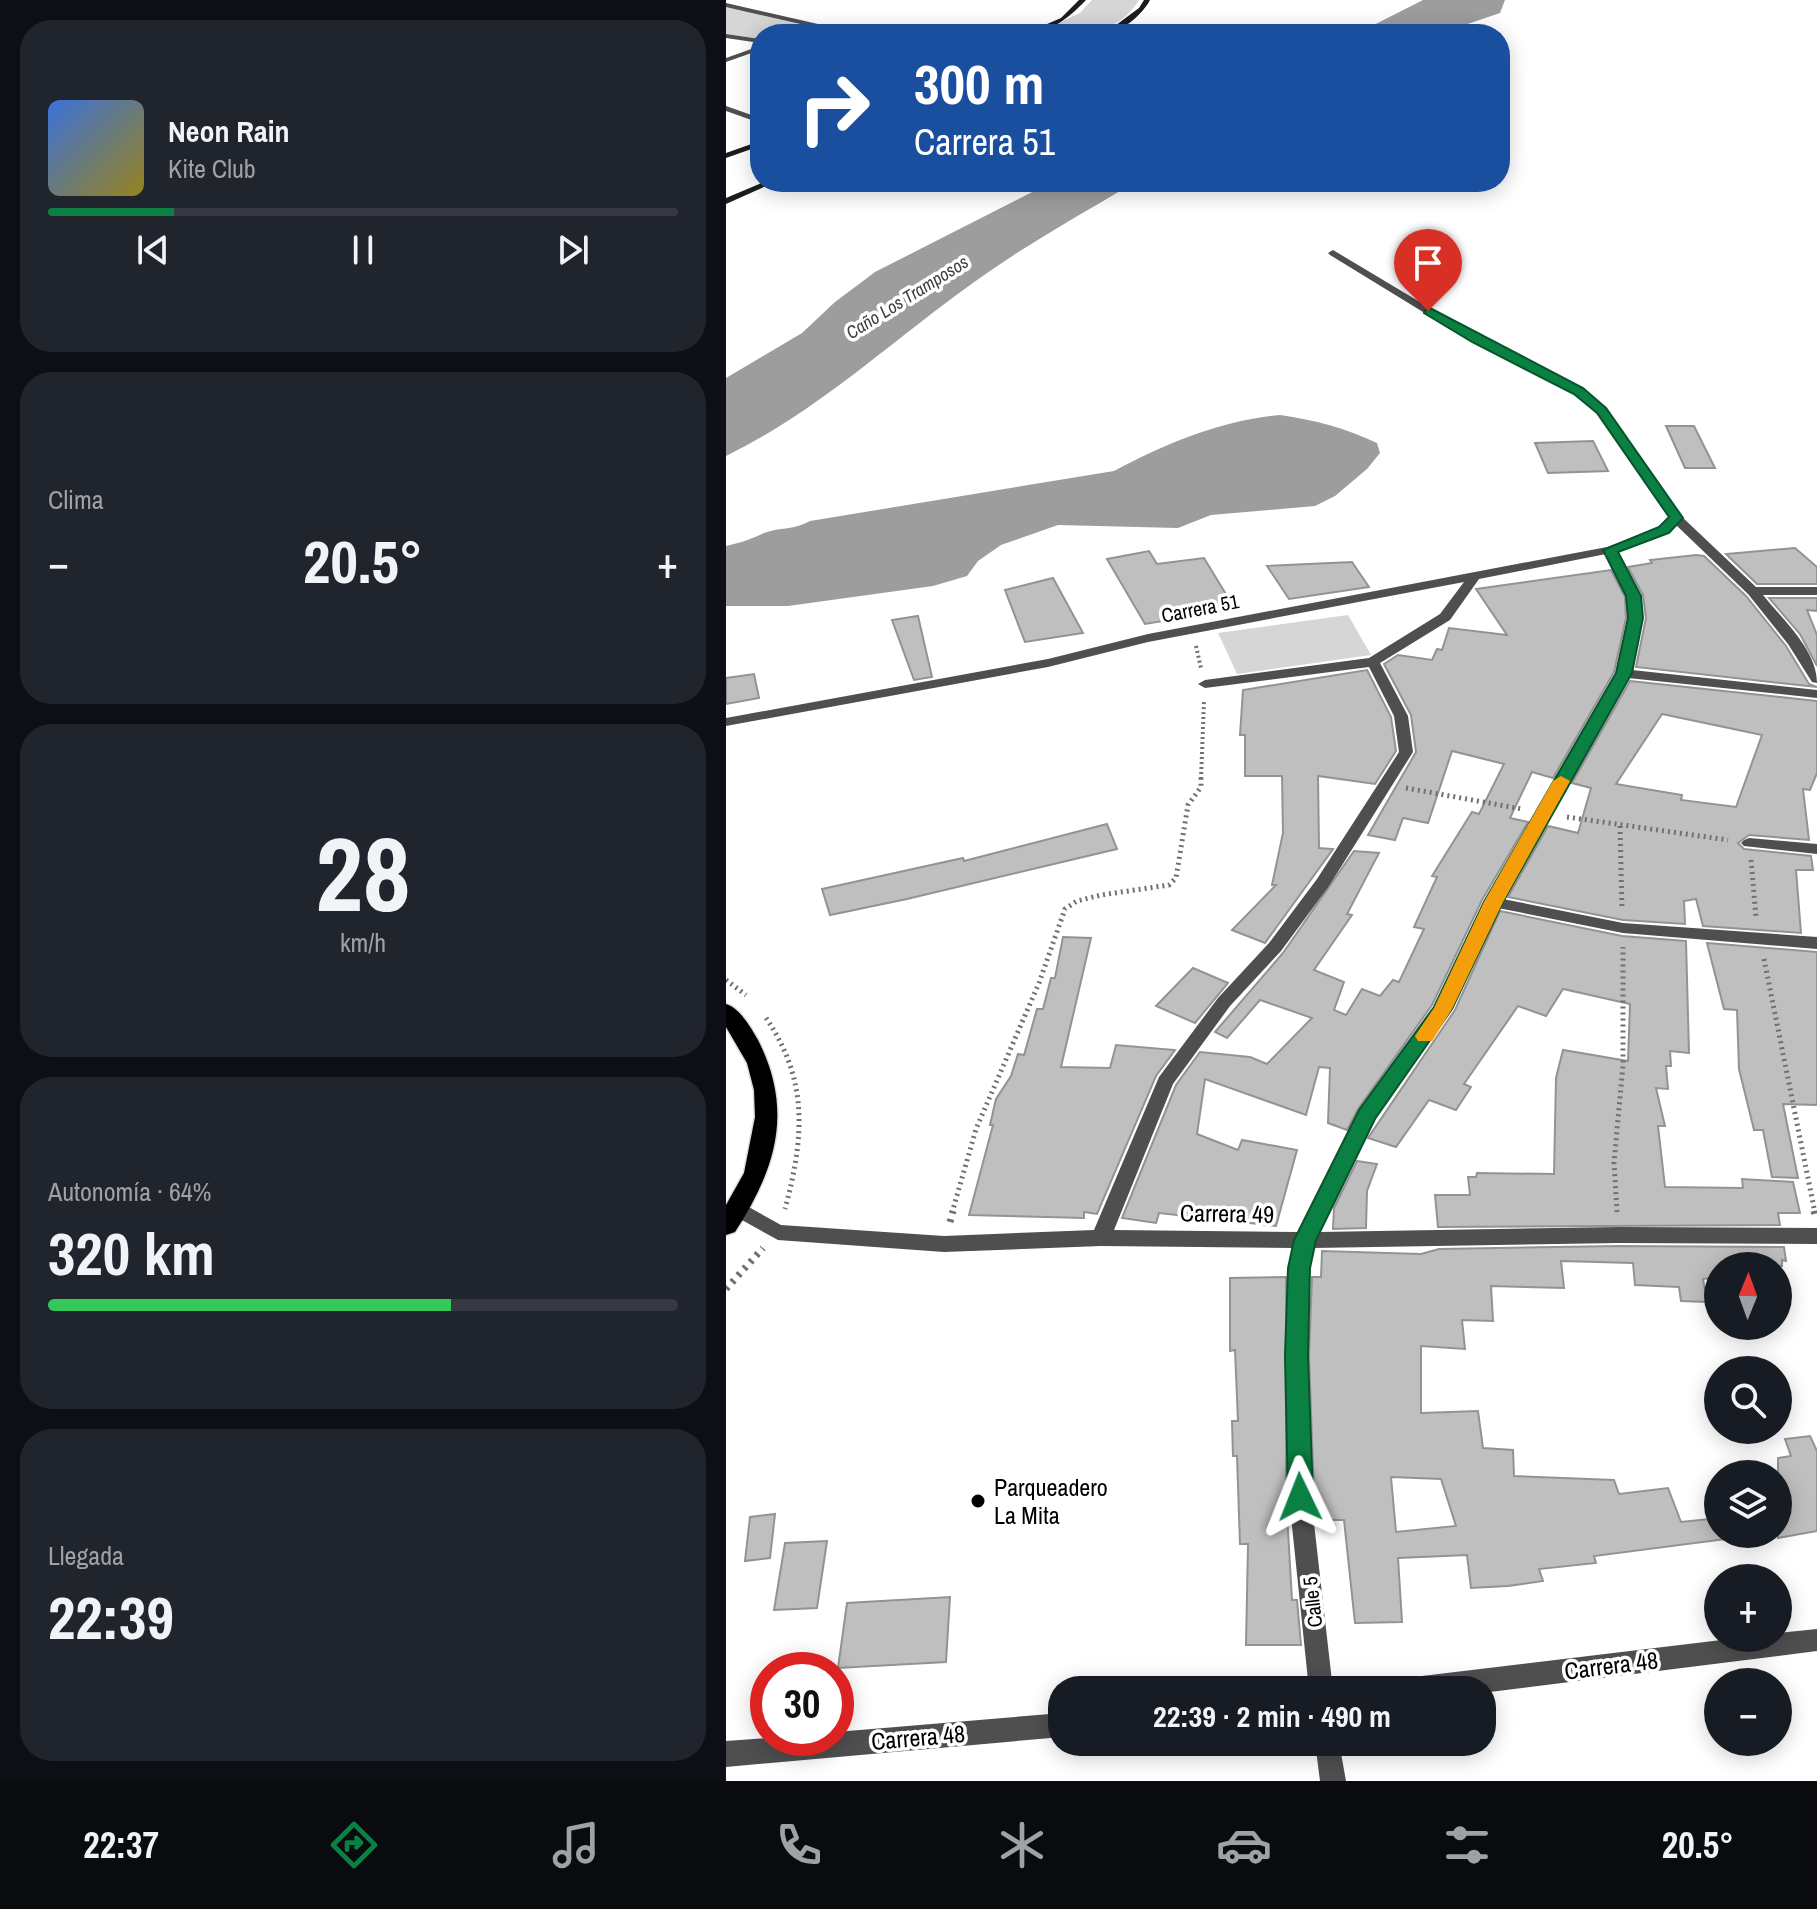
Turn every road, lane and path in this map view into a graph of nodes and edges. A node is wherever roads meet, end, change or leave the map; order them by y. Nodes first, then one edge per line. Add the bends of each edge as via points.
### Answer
1 (1083, 0) edge
2 (1147, 0) edge
3 (726, 5) edge
4 (809, 24) edge
5 (1051, 24) edge
6 (1121, 24) edge
7 (728, 37) edge
8 (750, 40) edge
9 (750, 52) edge
10 (726, 60) edge
11 (726, 108) edge
12 (750, 117) edge
13 (750, 147) edge
14 (726, 156) edge
15 (750, 191) edge
16 (726, 201) edge
17 (1333, 253) dead end
18 (1676, 518) junction
19 (1610, 550) junction
20 (1475, 575) junction
21 (1753, 591) junction
22 (1817, 591) edge
23 (1191, 630) junction
24 (1373, 662) junction
25 (1624, 673) junction
26 (1817, 679) edge
27 (1205, 684) junction
28 (1817, 694) edge
29 (726, 722) edge
30 (1620, 826) dead end
31 (1749, 843) joint
32 (1817, 849) edge
33 (1493, 902) junction
34 (1623, 928) junction
35 (1760, 940) junction
36 (1817, 943) edge
37 (726, 1012) edge
38 (732, 1217) edge
39 (1817, 1224) edge
40 (1619, 1235) junction
41 (1817, 1236) edge
42 (1101, 1238) junction
43 (1305, 1240) junction
44 (944, 1244) junction
45 (1817, 1640) edge
46 (1320, 1676) edge
47 (1496, 1679) edge
48 (1048, 1726) edge
49 (726, 1754) edge
50 (1329, 1756) edge
51 (1333, 1781) edge

1 - 5 main road
2 - 6 main road
3 - 4 street
7 - 8 street
9 - 10 street
11 - 12 street
13 - 14 main road
15 - 16 main road
17 - 18 street via 1476,340 1578,391 1601,411
18 - 19 street, Carrera 51 via 1664,530
18 - 21 street
19 - 20 street, Carrera 51
19 - 25 street, Calle 5 via 1634,596 1636,618
20 - 23 street, Carrera 51
20 - 24 street via 1445,617
21 - 22 street
21 - 26 street
23 - 27 path
23 - 29 street, Carrera 51 via 1048,663
24 - 27 street
24 - 42 street via 1402,714 1406,752 1323,882 1165,1082
25 - 28 street
25 - 33 street, Calle 5
27 - 44 path via 1201,787 1188,805 1176,878 1165,886 1101,895 1065,909 976,1129
30 - 34 path
31 - 32 street
31 - 35 path
33 - 34 street
33 - 43 street, Calle 5 via 1443,1009 1366,1116
34 - 35 street
34 - 40 path via 1623,1065 1614,1163
35 - 36 street
35 - 39 path
37 - 38 main road via 745,1033 763,1071 768,1113 760,1160
38 - 44 street, Carrera 49 via 778,1232
40 - 41 street, Carrera 49
40 - 43 street, Carrera 49
42 - 43 street, Carrera 49
42 - 44 street, Carrera 49
43 - 46 street, Calle 5 via 1296,1356 1300,1482
45 - 47 street, Carrera 48
48 - 49 street, Carrera 48
50 - 51 street

